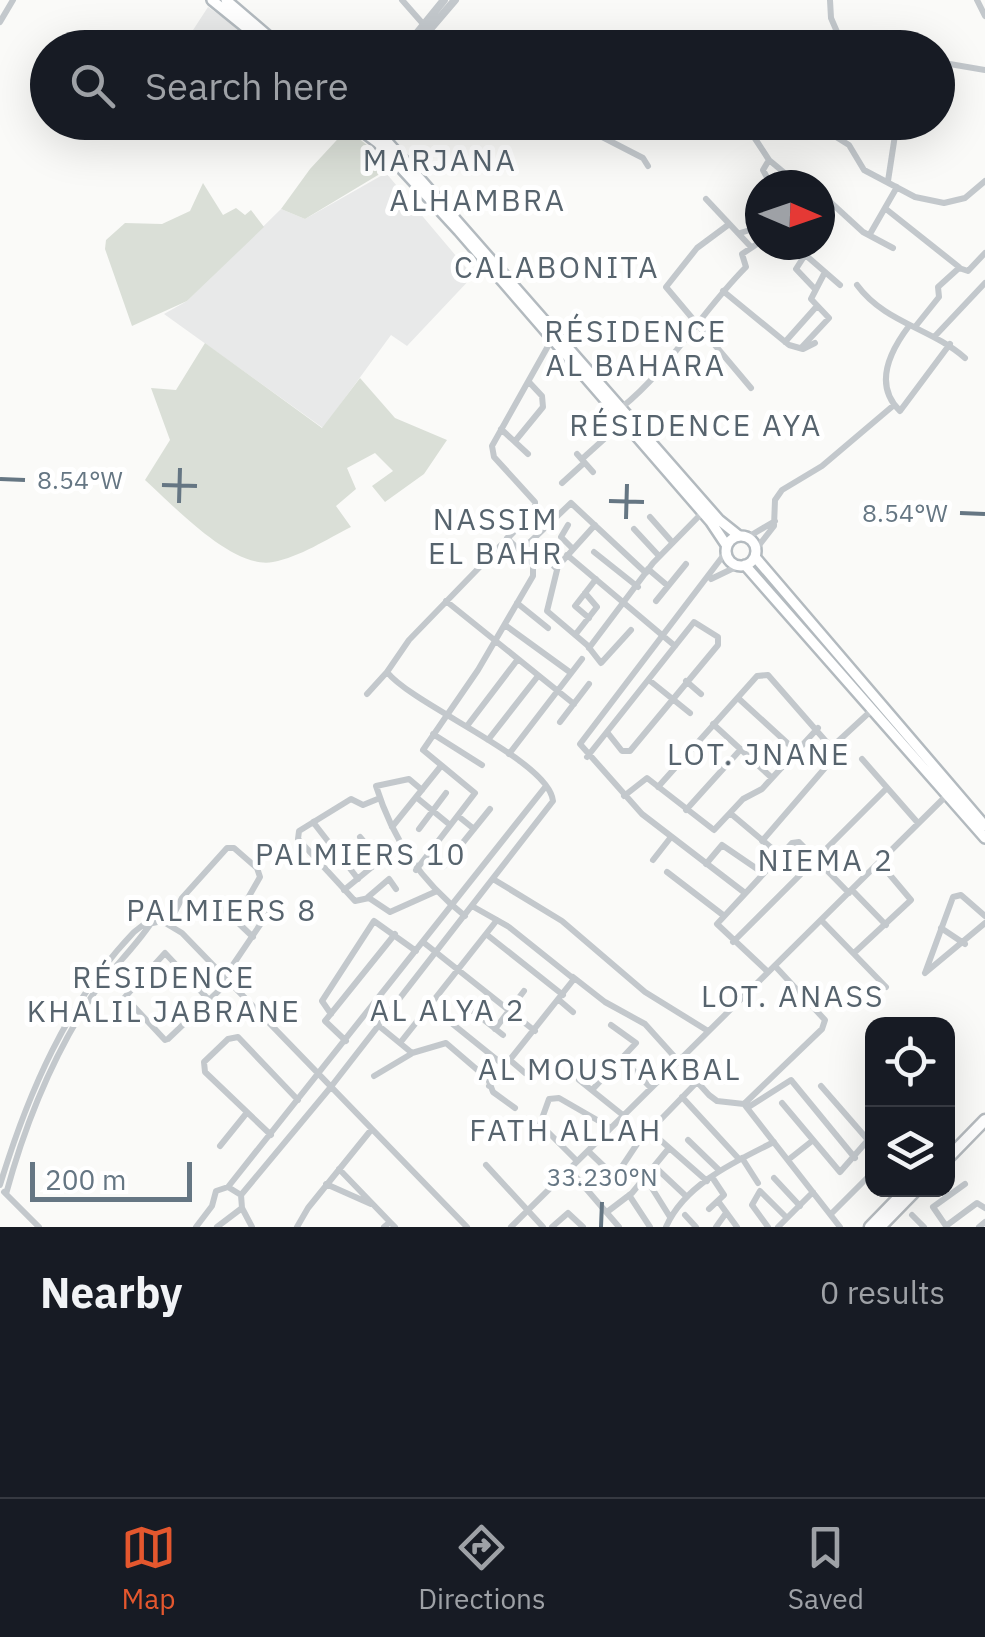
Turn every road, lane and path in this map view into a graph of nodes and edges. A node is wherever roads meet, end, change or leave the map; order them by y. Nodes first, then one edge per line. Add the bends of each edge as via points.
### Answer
1 (14, 0) edge
2 (212, 0) edge
3 (226, 0) edge
4 (402, 0) edge
5 (444, 0) edge
6 (455, 0) edge
7 (977, 0) edge
8 (828, 1) edge
9 (985, 16) edge
10 (0, 22) edge
11 (426, 27) junction
12 (248, 30) edge
13 (261, 30) edge
14 (423, 30) edge
15 (424, 30) edge
16 (836, 30) edge
17 (955, 65) edge
18 (985, 70) edge
19 (373, 140) edge
20 (386, 140) edge
21 (608, 140) edge
22 (756, 140) edge
23 (842, 140) edge
24 (894, 140) edge
25 (769, 160) junction
26 (648, 166) dead end
27 (763, 170) edge
28 (781, 170) edge
29 (888, 181) junction
30 (985, 181) edge
31 (897, 187) junction
32 (706, 199) dead end
33 (886, 209) junction
34 (835, 210) edge
35 (728, 224) junction
36 (745, 232) edge
37 (740, 233) junction
38 (870, 234) junction
39 (745, 239) edge
40 (893, 248) dead end
41 (745, 252) edge
42 (985, 253) edge
43 (802, 260) edge
44 (811, 260) edge
45 (959, 268) junction
46 (825, 272) junction
47 (985, 284) edge
48 (840, 285) dead end
49 (858, 285) dead end
50 (814, 288) junction
51 (723, 290) junction
52 (816, 306) junction
53 (695, 323) junction
54 (912, 326) junction
55 (936, 335) junction
56 (552, 339) junction
57 (785, 342) junction
58 (816, 343) dead end
59 (950, 344) junction
60 (801, 349) junction
61 (965, 358) dead end
62 (528, 382) junction
63 (751, 388) dead end
64 (894, 405) junction
65 (621, 408) junction
66 (623, 422) junction
67 (501, 429) junction
68 (516, 440) junction
69 (528, 454) dead end
70 (581, 459) junction
71 (592, 472) dead end
72 (562, 483) dead end
73 (703, 512) junction
74 (650, 517) dead end
75 (775, 521) junction
76 (568, 525) dead end
77 (594, 525) junction
78 (634, 529) dead end
79 (744, 536) junction
80 (507, 538) junction
81 (672, 542) junction
82 (726, 549) junction
83 (570, 552) junction
84 (594, 552) dead end
85 (756, 553) junction
86 (659, 556) junction
87 (686, 564) dead end
88 (742, 566) junction
89 (557, 569) junction
90 (647, 571) junction
91 (596, 579) junction
92 (710, 579) junction
93 (668, 586) junction
94 (638, 587) junction
95 (585, 593) junction
96 (446, 601) junction
97 (656, 601) dead end
98 (517, 603) junction
99 (624, 604) junction
100 (589, 618) junction
101 (504, 624) junction
102 (548, 628) dead end
103 (631, 630) dead end
104 (575, 635) junction
105 (663, 636) junction
106 (495, 641) junction
107 (675, 646) junction
108 (590, 648) junction
109 (582, 658) dead end
110 (518, 660) junction
111 (387, 672) junction
112 (571, 673) junction
113 (538, 676) junction
114 (648, 680) junction
115 (686, 681) junction
116 (588, 684) dead end
117 (557, 690) junction
118 (367, 694) dead end
119 (701, 694) dead end
120 (672, 698) junction
121 (738, 698) junction
122 (574, 704) junction
123 (873, 708) junction
124 (690, 713) dead end
125 (448, 714) junction
126 (560, 722) dead end
127 (714, 724) junction
128 (466, 726) junction
129 (818, 728) junction
130 (607, 732) junction
131 (433, 734) junction
132 (488, 740) junction
133 (834, 745) junction
134 (741, 749) junction
135 (796, 751) junction
136 (508, 754) junction
137 (587, 757) junction
138 (862, 759) dead end
139 (441, 766) junction
140 (482, 766) dead end
141 (772, 778) junction
142 (546, 786) junction
143 (658, 787) junction
144 (887, 788) junction
145 (419, 794) junction
146 (446, 794) dead end
147 (946, 795) junction
148 (624, 796) junction
149 (380, 798) junction
150 (490, 810) dead end
151 (686, 810) junction
152 (433, 811) junction
153 (730, 813) junction
154 (458, 816) junction
155 (314, 822) junction
156 (918, 823) junction
157 (450, 825) junction
158 (985, 826) edge
159 (392, 828) junction
160 (419, 828) dead end
161 (474, 829) junction
162 (360, 837) dead end
163 (671, 837) junction
164 (985, 838) edge
165 (762, 842) junction
166 (400, 844) junction
167 (334, 849) dead end
168 (780, 855) junction
169 (816, 859) junction
170 (653, 860) dead end
171 (380, 861) junction
172 (345, 862) dead end
173 (879, 862) junction
174 (706, 864) junction
175 (444, 866) dead end
176 (416, 870) junction
177 (666, 872) dead end
178 (763, 874) junction
179 (358, 879) junction
180 (493, 879) junction
181 (396, 889) dead end
182 (344, 890) junction
183 (850, 891) junction
184 (437, 892) junction
185 (744, 893) junction
186 (367, 897) junction
187 (452, 905) junction
188 (472, 906) junction
189 (200, 911) dead end
190 (465, 916) junction
191 (723, 916) junction
192 (985, 916) edge
193 (497, 920) junction
194 (821, 920) junction
195 (169, 923) junction
196 (886, 924) junction
197 (985, 924) edge
198 (942, 928) junction
199 (394, 934) junction
200 (486, 934) junction
201 (253, 937) junction
202 (422, 942) junction
203 (733, 942) junction
204 (965, 944) junction
205 (416, 951) junction
206 (436, 952) junction
207 (854, 953) junction
208 (771, 969) junction
209 (458, 970) junction
210 (573, 977) junction
211 (226, 980) junction
212 (886, 987) dead end
213 (524, 991) dead end
214 (561, 997) junction
215 (209, 1000) junction
216 (459, 1000) dead end
217 (430, 1005) junction
218 (509, 1010) junction
219 (573, 1012) dead end
220 (331, 1014) junction
221 (611, 1025) dead end
222 (378, 1026) junction
223 (495, 1029) junction
224 (534, 1030) junction
225 (708, 1031) junction
226 (503, 1035) dead end
227 (346, 1041) junction
228 (400, 1043) junction
229 (412, 1053) junction
230 (622, 1060) junction
231 (679, 1061) junction
232 (508, 1064) junction
233 (525, 1073) dead end
234 (374, 1076) dead end
235 (318, 1077) junction
236 (579, 1080) dead end
237 (697, 1082) junction
238 (490, 1086) junction
239 (822, 1086) dead end
240 (330, 1088) junction
241 (651, 1088) junction
242 (592, 1090) junction
243 (682, 1098) junction
244 (298, 1100) junction
245 (782, 1103) dead end
246 (746, 1106) junction
247 (515, 1108) dead end
248 (985, 1110) edge
249 (245, 1114) junction
250 (624, 1116) junction
251 (985, 1120) edge
252 (610, 1128) junction
253 (371, 1130) junction
254 (650, 1131) junction
255 (270, 1135) junction
256 (688, 1140) dead end
257 (812, 1141) junction
258 (955, 1141) edge
259 (774, 1142) junction
260 (220, 1146) dead end
261 (670, 1148) junction
262 (588, 1150) junction
263 (955, 1151) edge
264 (854, 1158) junction
265 (740, 1159) junction
266 (788, 1160) junction
267 (578, 1161) junction
268 (486, 1165) dead end
269 (654, 1166) junction
270 (338, 1169) junction
271 (570, 1170) junction
272 (720, 1172) junction
273 (645, 1177) junction
274 (774, 1178) dead end
275 (710, 1179) junction
276 (865, 1180) edge
277 (758, 1183) dead end
278 (326, 1184) junction
279 (965, 1184) dead end
280 (228, 1187) junction
281 (2, 1189) edge
282 (813, 1192) junction
283 (240, 1194) junction
284 (629, 1195) junction
285 (687, 1197) junction
286 (899, 1197) edge
287 (909, 1197) edge
288 (718, 1201) junction
289 (212, 1206) junction
290 (374, 1206) junction
291 (800, 1206) junction
292 (242, 1208) junction
293 (709, 1208) dead end
294 (985, 1208) edge
295 (529, 1209) junction
296 (607, 1212) junction
297 (726, 1213) junction
298 (832, 1214) junction
299 (912, 1215) dead end
300 (686, 1216) dead end
301 (228, 1217) junction
302 (670, 1217) junction
303 (787, 1218) junction
304 (985, 1222) edge
305 (390, 1225) edge
306 (945, 1226) edge
307 (39, 1227) edge
308 (196, 1227) edge
309 (217, 1227) edge
310 (251, 1227) edge
311 (297, 1227) edge
312 (467, 1227) edge
313 (511, 1227) edge
314 (544, 1227) edge
315 (552, 1227) edge
316 (583, 1227) edge
317 (619, 1227) edge
318 (650, 1227) edge
319 (666, 1227) edge
320 (696, 1227) edge
321 (716, 1227) edge
322 (738, 1227) edge
323 (768, 1227) edge
324 (778, 1227) edge
325 (840, 1227) edge
326 (870, 1227) edge
327 (880, 1227) edge
328 (924, 1227) edge
329 (979, 1227) edge

1 - 10 street
2 - 12 main road
3 - 13 main road
4 - 11 street
5 - 11 street
6 - 11 street
7 - 9 street
8 - 16 street
11 - 14 street
11 - 15 street
17 - 18 street
19 - 56 main road
20 - 65 main road
21 - 26 street
22 - 25 street
23 - 29 street via 864,170
24 - 29 street
25 - 27 street
25 - 28 street
29 - 31 street
30 - 31 street via 965,198 937,203
31 - 33 street
32 - 35 street
33 - 38 street
33 - 45 street
34 - 38 street
35 - 37 street
35 - 53 street via 666,286
36 - 37 street
37 - 39 street
38 - 40 street
41 - 51 street via 747,266
42 - 45 street via 966,272
43 - 50 street via 796,269
44 - 46 street
45 - 54 street
46 - 48 street
46 - 50 street
47 - 55 street
49 - 54 street via 870,303
50 - 52 street
51 - 53 street
51 - 57 street
52 - 57 street
52 - 60 street via 828,320
53 - 63 street
53 - 65 street via 656,379
54 - 55 street
54 - 64 street via 886,369
55 - 59 street
56 - 62 street
56 - 66 main road
57 - 60 street
58 - 60 street
59 - 61 street
59 - 64 street via 904,410
62 - 67 street
62 - 68 street via 544,404
64 - 75 street via 819,469 782,490
65 - 79 main road via 719,520
66 - 70 street
66 - 73 main road
67 - 68 street
67 - 80 street via 493,455 536,506
68 - 69 street
70 - 71 street
70 - 72 street
73 - 81 street
73 - 82 main road
74 - 81 street
75 - 79 street
75 - 85 street
76 - 83 street via 561,538
77 - 83 street
77 - 89 street via 566,504 530,541
77 - 90 street
78 - 86 street
79 - 82 main road
79 - 85 main road
80 - 96 street
80 - 98 street via 534,568
81 - 86 street
82 - 88 main road
82 - 92 street
83 - 89 street
83 - 91 street
84 - 94 street
85 - 88 main road
85 - 158 main road
86 - 90 street
87 - 93 street
88 - 92 street
88 - 123 main road
89 - 104 street via 547,611
90 - 93 street
90 - 94 street
91 - 95 street
91 - 99 street
92 - 105 street
93 - 97 street
94 - 99 street
95 - 100 street via 597,605
95 - 100 street via 575,607
96 - 106 street
96 - 111 street
98 - 101 street
98 - 102 street
99 - 105 street
99 - 108 street
100 - 104 street
101 - 106 street
101 - 112 street
103 - 108 street via 603,663
104 - 108 street
105 - 107 street
105 - 137 street via 582,738
106 - 110 street
106 - 125 street
107 - 114 street
107 - 115 street via 696,620 720,640
109 - 112 street
110 - 113 street
110 - 128 street
111 - 118 street
111 - 125 street
112 - 117 street
113 - 117 street
113 - 132 street
114 - 120 street
114 - 130 street
115 - 119 street
115 - 120 street
116 - 122 street
117 - 122 street
117 - 136 street
120 - 124 street
120 - 130 street via 628,752
121 - 127 street
121 - 129 street via 756,676 768,675
121 - 135 street
122 - 126 street
123 - 133 street
123 - 147 main road
125 - 128 street
125 - 131 street
127 - 134 street
127 - 143 street
128 - 132 street
129 - 133 street
129 - 135 street
130 - 137 street
131 - 139 street via 423,752
131 - 140 street
132 - 136 street
133 - 165 street via 835,761
134 - 141 street
134 - 151 street
135 - 141 street
136 - 142 street
137 - 148 street
138 - 144 street
139 - 145 street
139 - 154 street via 475,790
141 - 153 street
142 - 180 street via 552,804
142 - 187 street
143 - 148 street via 645,778
143 - 151 street
144 - 156 street
144 - 169 street
145 - 149 street via 408,780 379,782
145 - 152 street
145 - 159 street
146 - 152 street
147 - 156 street
147 - 164 main road
148 - 163 street
149 - 155 street via 363,806 351,799
149 - 159 street
150 - 161 street
151 - 153 street via 713,830
152 - 157 street
152 - 160 street
153 - 165 street
154 - 157 street
154 - 161 street
155 - 167 street
155 - 182 street via 298,839
156 - 173 street
157 - 176 street
159 - 166 street
161 - 175 street
162 - 171 street
163 - 170 street
163 - 174 street
165 - 168 street
166 - 171 street
166 - 176 street
168 - 169 street via 796,841
168 - 178 street
169 - 183 street
169 - 203 street
171 - 179 street
172 - 179 street
173 - 183 street
173 - 196 street via 911,896
174 - 178 street via 722,844
174 - 185 street
176 - 184 street
177 - 191 street
178 - 185 street
179 - 182 street
180 - 188 street
180 - 225 street via 562,921 645,992
181 - 186 street via 389,879
182 - 186 street via 355,902
183 - 194 street
183 - 196 street
184 - 186 street via 390,912
184 - 187 street
185 - 191 street
187 - 190 street
187 - 202 street
188 - 190 street
188 - 193 street
189 - 201 street via 214,900
190 - 206 street
191 - 203 street via 717,929
192 - 198 street via 956,895
193 - 200 street
193 - 210 street
194 - 207 street
194 - 208 street
195 - 201 street via 182,898 230,847 260,872 248,898 266,914
195 - 211 street
195 - 281 street via 139,927 68,1023 20,1118
196 - 207 street
197 - 204 street
198 - 204 street
198 - 204 street via 926,974
199 - 205 street
199 - 220 street
199 - 220 street via 374,922 322,1001
200 - 209 street
200 - 214 street
201 - 211 street
202 - 205 street
202 - 206 street
203 - 208 street
205 - 227 street
206 - 209 street
206 - 222 street
207 - 212 street
208 - 225 street
208 - 246 street via 825,1020
209 - 217 street
209 - 218 street
210 - 214 street
210 - 231 street via 645,1024
211 - 215 street
211 - 235 street
213 - 218 street
214 - 219 street
214 - 224 street
215 - 215 street via 165,1040 125,997 166,953
216 - 223 street
217 - 228 street
217 - 232 street
218 - 223 street
218 - 224 street
220 - 227 street via 326,1024
221 - 230 street via 636,1042
222 - 228 street
222 - 240 street
223 - 226 street
224 - 232 street
225 - 231 street
227 - 235 street
228 - 229 street
229 - 234 street
229 - 238 street via 446,1043
230 - 241 street
230 - 242 street
231 - 237 street
231 - 241 street
232 - 233 street
232 - 238 street
235 - 240 street
235 - 244 street
236 - 242 street
237 - 243 street
237 - 246 street via 717,1101
238 - 247 street
239 - 264 street via 868,1140
240 - 253 street
240 - 283 street
241 - 250 street
242 - 250 street
243 - 254 street
243 - 265 street
244 - 249 street via 232,1037 202,1069
244 - 255 street
245 - 257 street
246 - 259 street
246 - 264 street via 790,1080
248 - 258 main road
249 - 255 street
249 - 260 street
250 - 252 street
251 - 263 main road
252 - 262 street
252 - 267 street via 557,1097 549,1099 540,1124
253 - 270 street
253 - 312 street
254 - 261 street
254 - 262 street via 615,1175
255 - 280 street
256 - 272 street
257 - 264 street via 837,1172
257 - 266 street
259 - 265 street
259 - 266 street
261 - 269 street
261 - 275 street
262 - 267 street
265 - 272 street
265 - 277 street
266 - 282 street
267 - 271 street
268 - 295 street
269 - 273 street
269 - 285 street
270 - 278 street
270 - 290 street
271 - 295 street
271 - 296 street
272 - 275 street
273 - 284 street
273 - 302 street
274 - 291 street
275 - 285 street
275 - 288 street via 724,1193
276 - 298 street
278 - 290 street
278 - 311 street
279 - 306 street via 933,1208
280 - 283 street
280 - 289 street via 216,1191
281 - 307 street
282 - 291 street
282 - 298 street
283 - 292 street
284 - 296 street
284 - 318 street
285 - 302 street
286 - 326 main road
287 - 327 main road
288 - 293 street
288 - 297 street
289 - 301 street
289 - 308 street
290 - 305 street
291 - 303 street
292 - 301 street
292 - 310 street
294 - 306 street via 977,1202
295 - 313 street
295 - 314 street
296 - 317 street
297 - 321 street
297 - 322 street
298 - 325 street
299 - 328 street
300 - 320 street
301 - 309 street
301 - 310 street
302 - 319 street
303 - 323 street via 760,1191 752,1205
303 - 324 street
304 - 329 street
315 - 316 street via 568,1213

